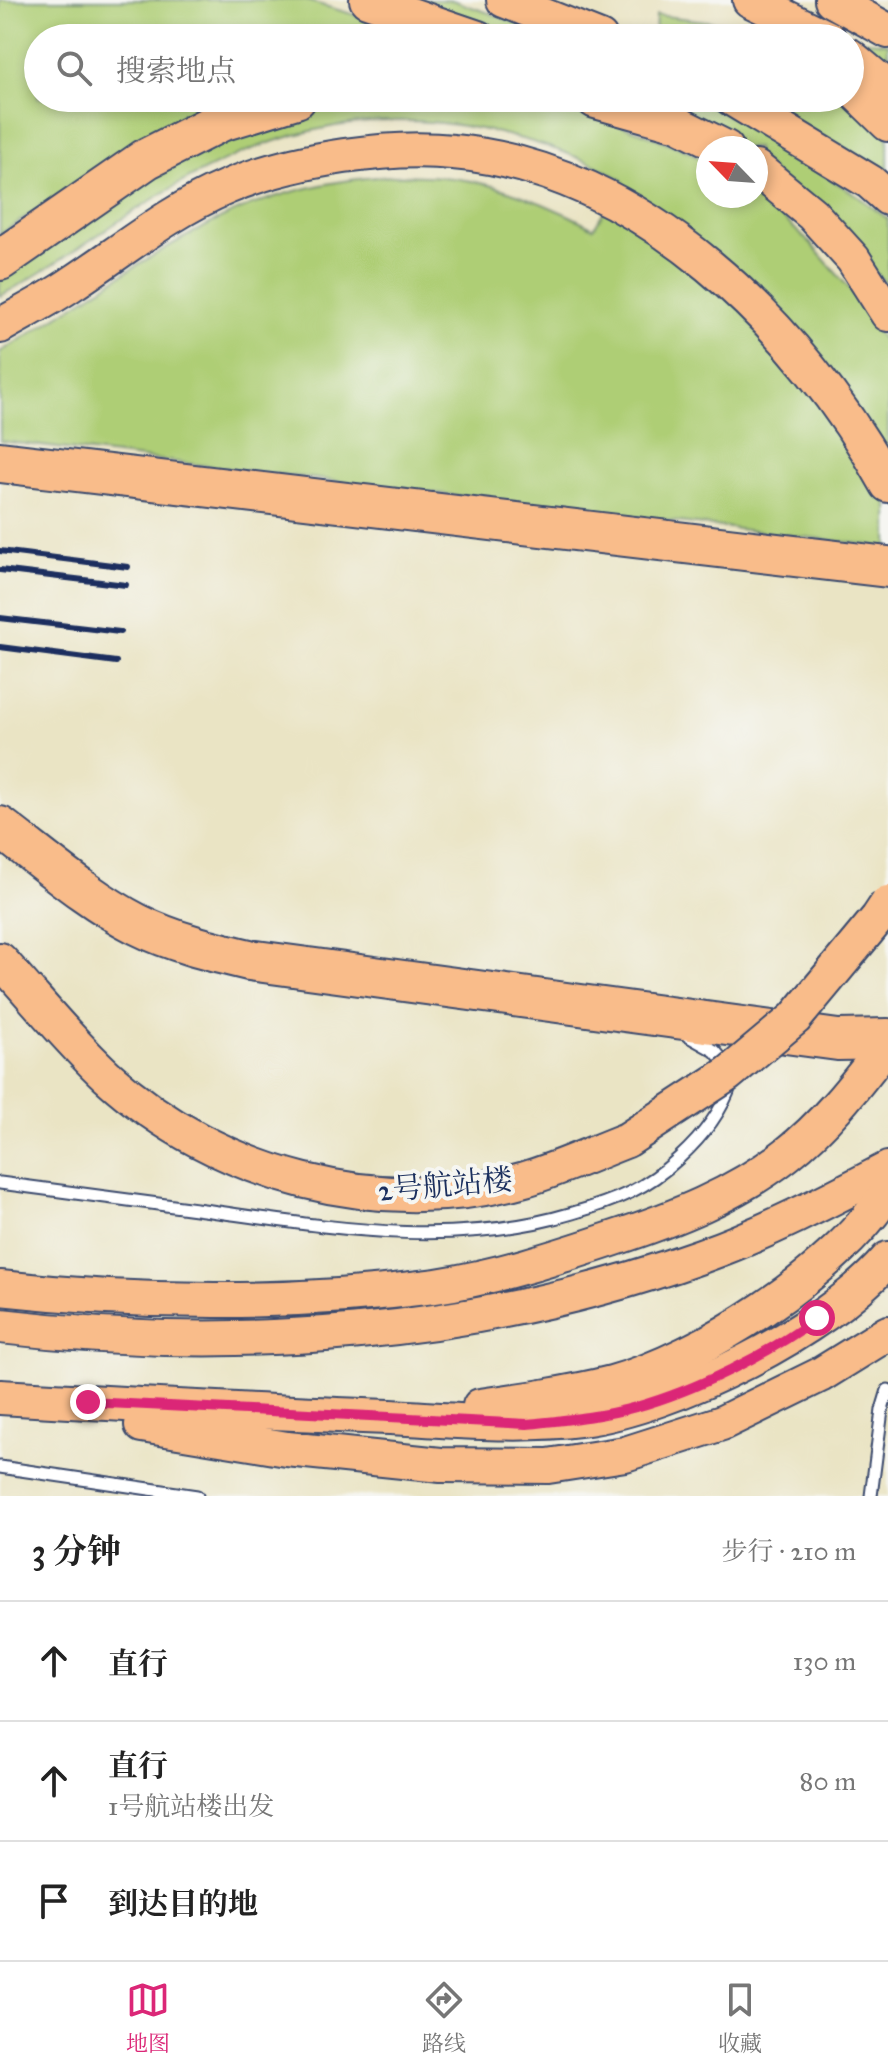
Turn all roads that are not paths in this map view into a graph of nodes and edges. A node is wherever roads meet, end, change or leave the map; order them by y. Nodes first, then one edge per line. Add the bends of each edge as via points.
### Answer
1 (367, 0) edge
2 (504, 0) edge
3 (732, 0) edge
4 (750, 0) edge
5 (832, 0) edge
6 (437, 24) edge
7 (565, 24) edge
8 (769, 24) edge
9 (799, 24) edge
10 (888, 31) edge
11 (864, 68) edge
12 (888, 88) edge
13 (864, 101) edge
14 (250, 112) edge
15 (646, 112) edge
16 (655, 112) edge
17 (754, 112) edge
18 (671, 119) junction
19 (888, 124) edge
20 (703, 136) edge
21 (768, 178) edge
22 (888, 198) edge
23 (0, 260) edge
24 (888, 314) edge
25 (0, 326) edge
26 (0, 462) edge
27 (888, 485) edge
28 (888, 567) edge
29 (0, 827) edge
30 (888, 903) edge
31 (888, 943) edge
32 (0, 960) edge
33 (631, 1012) junction
34 (810, 1036) junction
35 (888, 1041) edge
36 (733, 1077) junction
37 (627, 1140) junction
38 (888, 1169) edge
39 (0, 1183) edge
40 (888, 1191) edge
41 (888, 1259) edge
42 (0, 1288) edge
43 (0, 1326) edge
44 (888, 1333) edge
45 (888, 1390) edge
46 (0, 1399) edge
47 (364, 1416) junction
48 (0, 1467) edge
49 (197, 1496) edge
50 (871, 1496) edge

1 - 6 main road
2 - 7 main road
3 - 8 main road
4 - 9 main road
5 - 10 main road
11 - 12 main road
13 - 19 main road
14 - 23 highway via 146,159
15 - 18 highway
16 - 18 main road
17 - 22 main road
18 - 20 main road
21 - 24 main road via 812,214 853,259
25 - 27 main road via 227,187 300,163 378,151 453,152 520,164 593,190 719,272 788,342 843,412
26 - 28 highway
29 - 33 highway via 136,923 200,948 249,960
30 - 37 main road, bridge via 795,1018 728,1074
31 - 37 main road, bridge via 782,1053 720,1099
32 - 37 main road, 2号航站楼 via 107,1075 156,1114 222,1153 269,1171 364,1191 476,1189 525,1179
33 - 34 highway
33 - 36 lane via 715,1051
34 - 35 highway
34 - 36 lane via 763,1053
35 - 42 main road via 832,1112 787,1155 747,1182 698,1207 565,1255 438,1285 315,1298 187,1301
36 - 39 lane via 712,1122 692,1147 650,1182 618,1200 521,1227 453,1234 372,1232
38 - 43 main road via 703,1256 514,1308 278,1337 129,1336
40 - 47 main road via 814,1272 758,1312 667,1363 565,1394
41 - 47 main road via 797,1333 697,1384 637,1407 527,1424
44 - 46 main road via 820,1375 722,1423 625,1454 548,1466 441,1465 287,1449
45 - 50 lane
46 - 47 main road
48 - 49 lane

